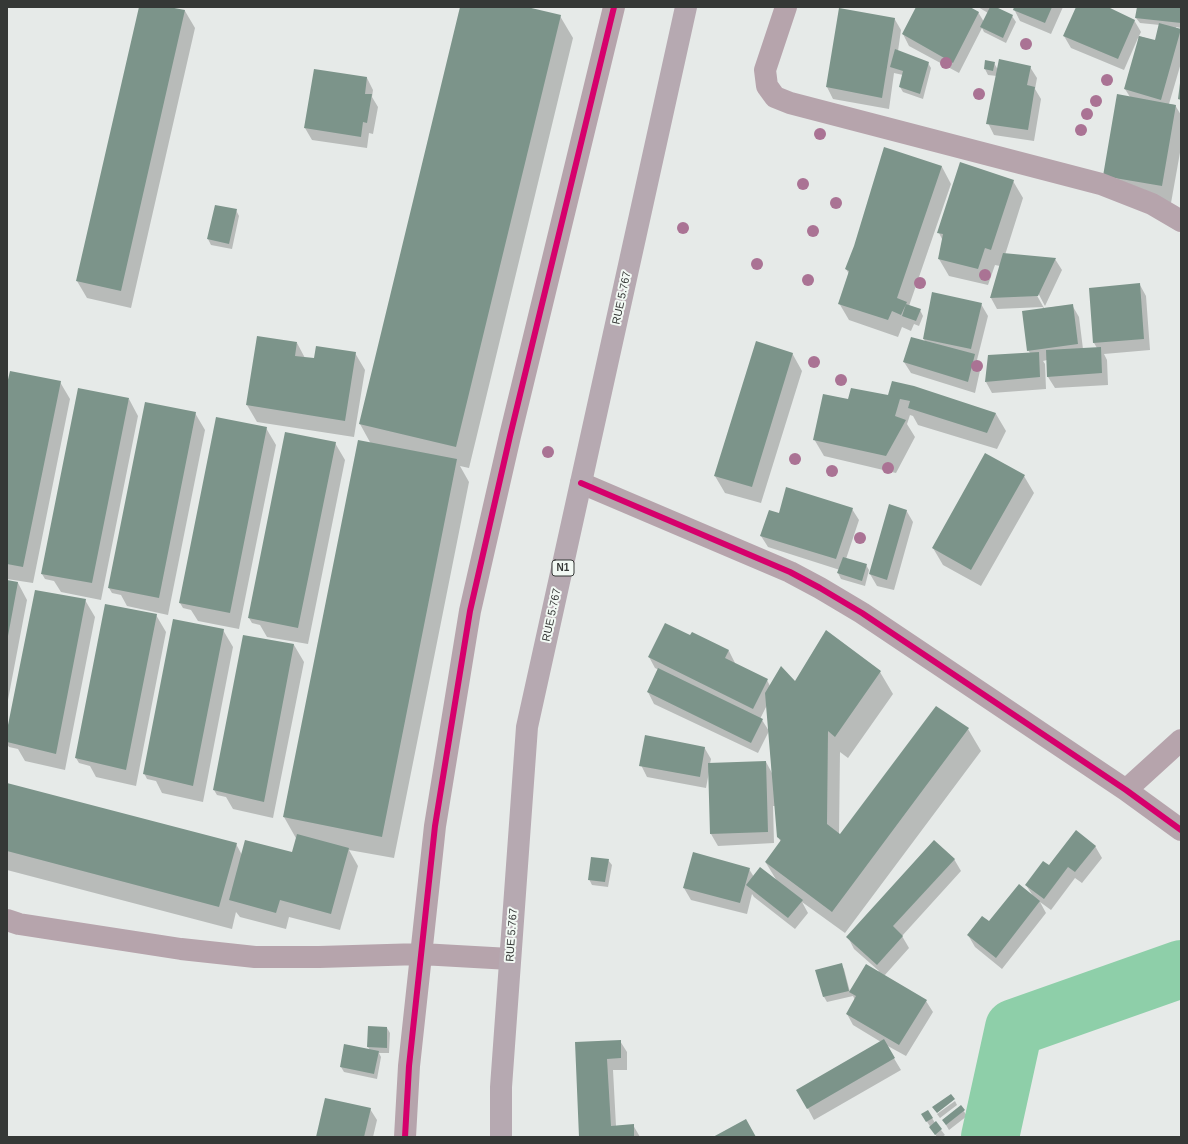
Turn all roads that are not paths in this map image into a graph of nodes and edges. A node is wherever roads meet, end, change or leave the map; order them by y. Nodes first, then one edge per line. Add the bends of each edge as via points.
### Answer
1 (614, 7) edge
2 (686, 7) edge
3 (786, 7) edge
4 (1181, 221) edge
5 (581, 483) junction
6 (1181, 740) edge
7 (1126, 790) junction
8 (1181, 830) edge
9 (7, 920) edge
10 (421, 954) junction
11 (510, 959) junction
12 (405, 1137) edge
13 (501, 1137) edge

1 - 10 street via 470,611 435,826
2 - 5 highway, RUE 5.767 / N1
3 - 4 street via 765,70 767,86 775,97 1101,184 1152,204
5 - 7 street via 790,572 820,588 862,612
5 - 11 highway, RUE 5.767 / N1 via 527,727
6 - 7 street
7 - 8 street
9 - 10 street via 181,949 255,957
10 - 11 street
10 - 12 street via 409,1066
11 - 13 highway, RUE 5.767 / N1 via 501,1086

